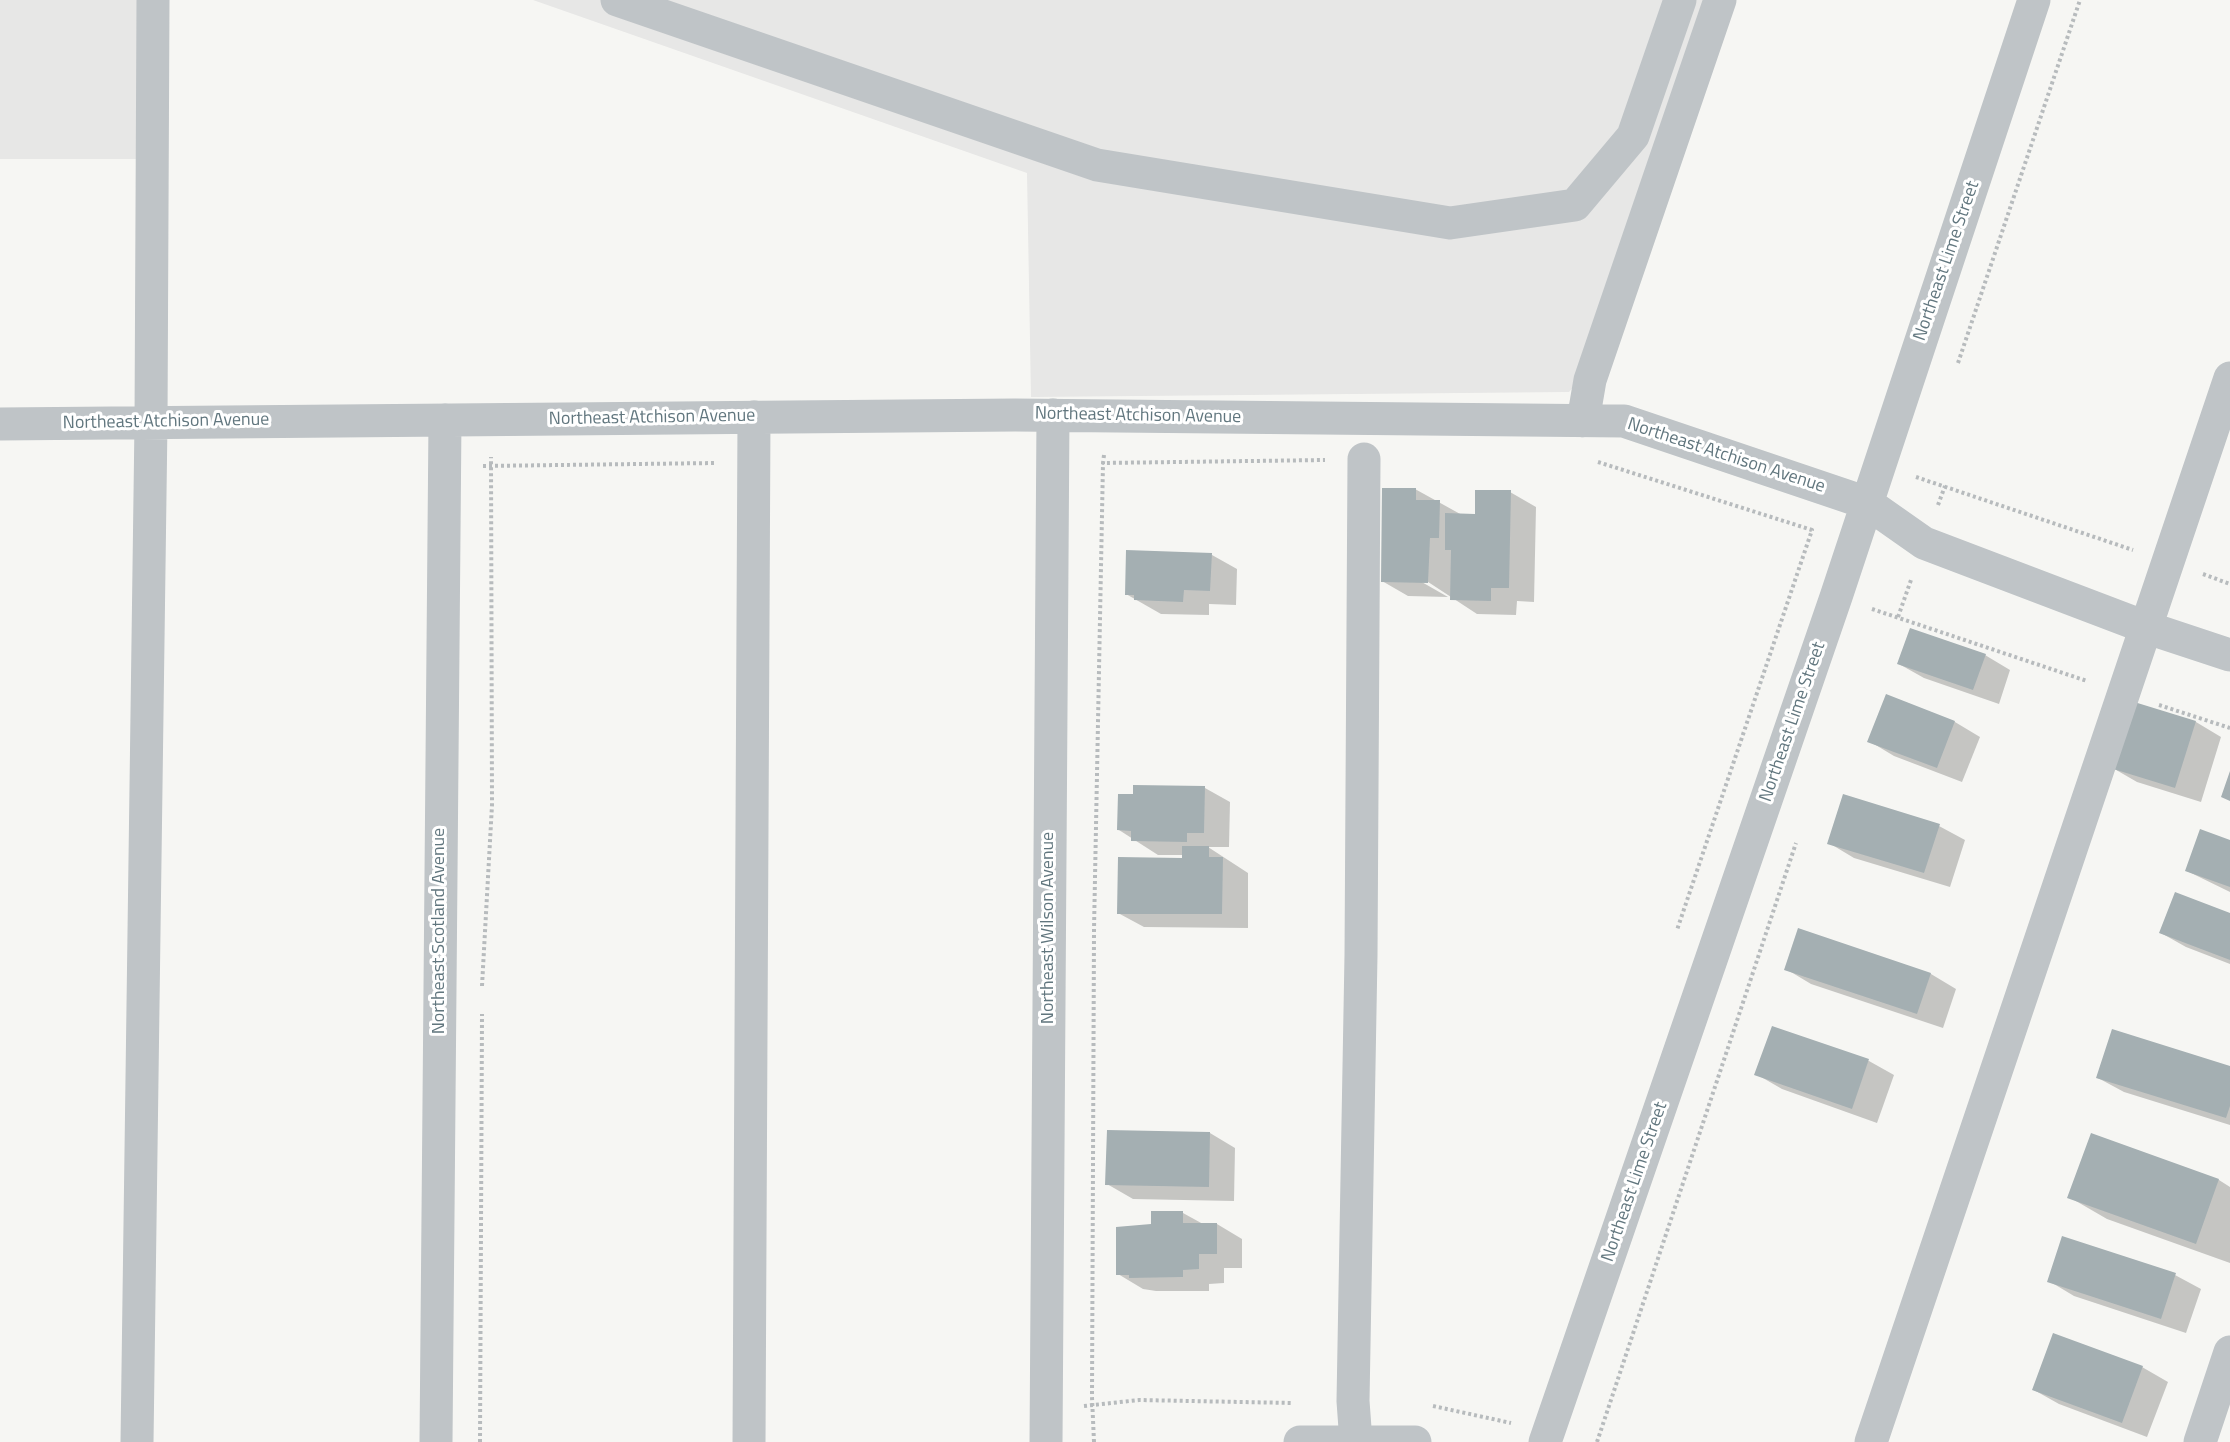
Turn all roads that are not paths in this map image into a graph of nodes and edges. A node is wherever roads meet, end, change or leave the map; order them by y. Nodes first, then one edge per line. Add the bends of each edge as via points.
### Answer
1 (153, 0) edge
2 (617, 0) edge
3 (1680, 0) edge
4 (1720, 0) edge
5 (2034, 0) edge
6 (2230, 378) edge
7 (1053, 415) junction
8 (753, 417) junction
9 (445, 420) junction
10 (1582, 421) junction
11 (151, 422) junction
12 (0, 424) edge
13 (1364, 459) road end
14 (1867, 503) junction
15 (2145, 627) junction
16 (2230, 655) edge
17 (2230, 1352) edge
18 (137, 1442) edge
19 (436, 1442) edge
20 (749, 1442) edge
21 (1046, 1442) edge
22 (1300, 1442) edge
23 (1356, 1442) edge
24 (1415, 1442) edge
25 (1545, 1442) edge
26 (1871, 1442) edge
27 (2200, 1442) edge

1 - 11 street
2 - 3 street via 1097,165 1450,223 1575,205 1633,136
4 - 10 street via 1590,381
5 - 14 street, Northeast Lime Street
6 - 15 street
7 - 8 street, Northeast Atchison Avenue
7 - 10 street, Northeast Atchison Avenue
7 - 21 street, Northeast Wilson Avenue
8 - 9 street, Northeast Atchison Avenue
8 - 20 street
9 - 11 street, Northeast Atchison Avenue
9 - 19 street, Northeast Scotland Avenue
10 - 14 street, Northeast Atchison Avenue via 1624,421
11 - 12 street, Northeast Atchison Avenue
11 - 18 street
13 - 23 street via 1353,1401
14 - 15 street, Northeast Atchison Avenue via 1924,543
14 - 25 street, Northeast Lime Street
15 - 16 street, Northeast Atchison Avenue
15 - 26 street via 2126,694
17 - 27 street
22 - 23 street
23 - 24 street

